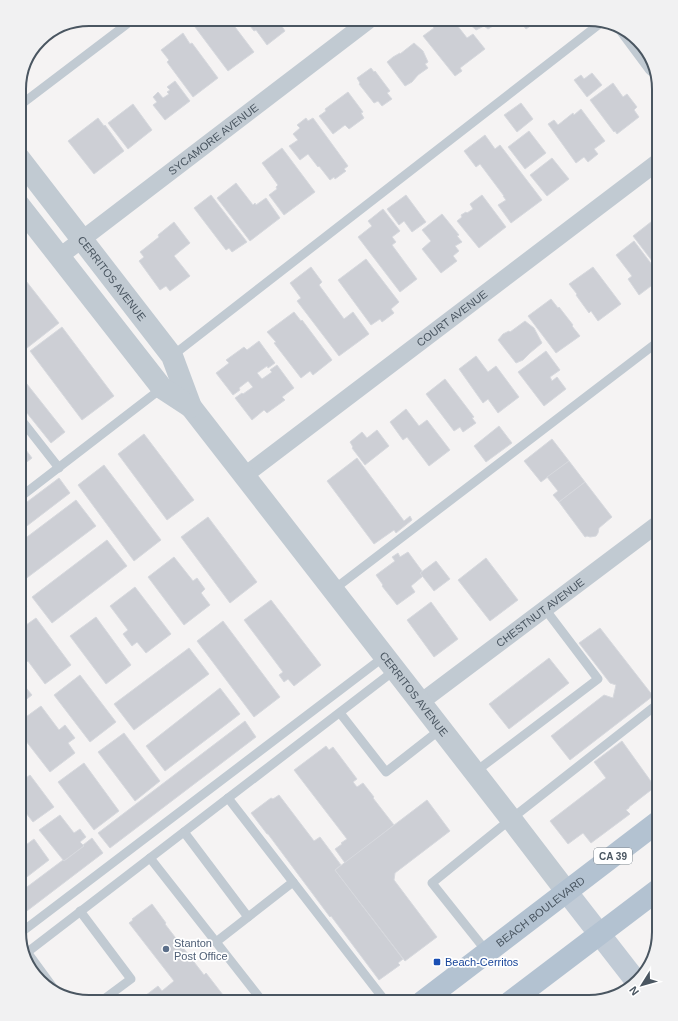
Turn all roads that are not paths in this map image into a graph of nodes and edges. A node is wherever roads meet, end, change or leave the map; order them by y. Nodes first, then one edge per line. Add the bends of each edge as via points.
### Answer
1 (124, 26) edge
2 (361, 26) edge
3 (596, 26) edge
4 (26, 101) edge
5 (652, 166) edge
6 (26, 167) edge
7 (26, 214) edge
8 (81, 240) junction
9 (59, 257) junction
10 (652, 346) edge
11 (172, 356) junction
12 (162, 388) junction
13 (191, 407) junction
14 (26, 426) edge
15 (59, 468) junction
16 (244, 476) junction
17 (26, 493) edge
18 (652, 528) edge
19 (333, 590) junction
20 (545, 610) junction
21 (390, 663) junction
22 (421, 702) junction
23 (652, 708) edge
24 (340, 713) junction
25 (441, 729) junction
26 (475, 772) junction
27 (228, 798) junction
28 (511, 819) junction
29 (652, 826) edge
30 (184, 832) junction
31 (150, 858) junction
32 (293, 882) junction
33 (566, 891) junction
34 (652, 894) edge
35 (80, 911) junction
36 (248, 917) junction
37 (26, 929) edge
38 (599, 934) junction
39 (216, 942) junction
40 (29, 951) edge
41 (487, 952) junction
42 (34, 963) edge
43 (623, 965) edge
44 (43, 975) edge
45 (109, 995) edge
46 (258, 995) edge
47 (381, 995) edge
48 (431, 995) edge
49 (519, 995) edge

1 - 4 lane
2 - 8 street, SYCAMORE AVENUE
3 - 11 lane
5 - 16 street, COURT AVENUE
6 - 8 street, CERRITOS AVENUE
7 - 9 street, CERRITOS AVENUE
8 - 9 street, SYCAMORE AVENUE
8 - 11 street, CERRITOS AVENUE
9 - 12 street, CERRITOS AVENUE
10 - 19 lane
11 - 13 street, CERRITOS AVENUE
12 - 13 street, CERRITOS AVENUE
12 - 15 lane
13 - 16 street, CERRITOS AVENUE
14 - 15 lane
15 - 17 lane
16 - 19 street, CERRITOS AVENUE
18 - 20 street, CHESTNUT AVENUE
19 - 21 street, CERRITOS AVENUE
20 - 22 street, CHESTNUT AVENUE
20 - 26 lane via 598,680
21 - 22 street, CERRITOS AVENUE
21 - 24 lane
21 - 37 lane
22 - 25 street, CERRITOS AVENUE
23 - 28 lane
24 - 25 lane via 386,772
24 - 27 lane
25 - 26 street, CERRITOS AVENUE
26 - 28 street, CERRITOS AVENUE
27 - 30 lane
27 - 32 lane
28 - 33 street, CERRITOS AVENUE
28 - 41 lane via 432,883
29 - 33 main road, BEACH BOULEVARD / CA 39
30 - 31 lane
30 - 36 lane
31 - 35 lane
31 - 39 lane
32 - 36 lane
32 - 47 lane
33 - 38 main road, CERRITOS AVENUE
33 - 41 main road, BEACH BOULEVARD / CA 39
34 - 38 main road
35 - 40 lane
35 - 45 lane via 130,979
36 - 39 lane
38 - 43 main road, CERRITOS AVENUE
38 - 49 main road
39 - 46 lane
41 - 48 main road, BEACH BOULEVARD / CA 39
42 - 44 lane

